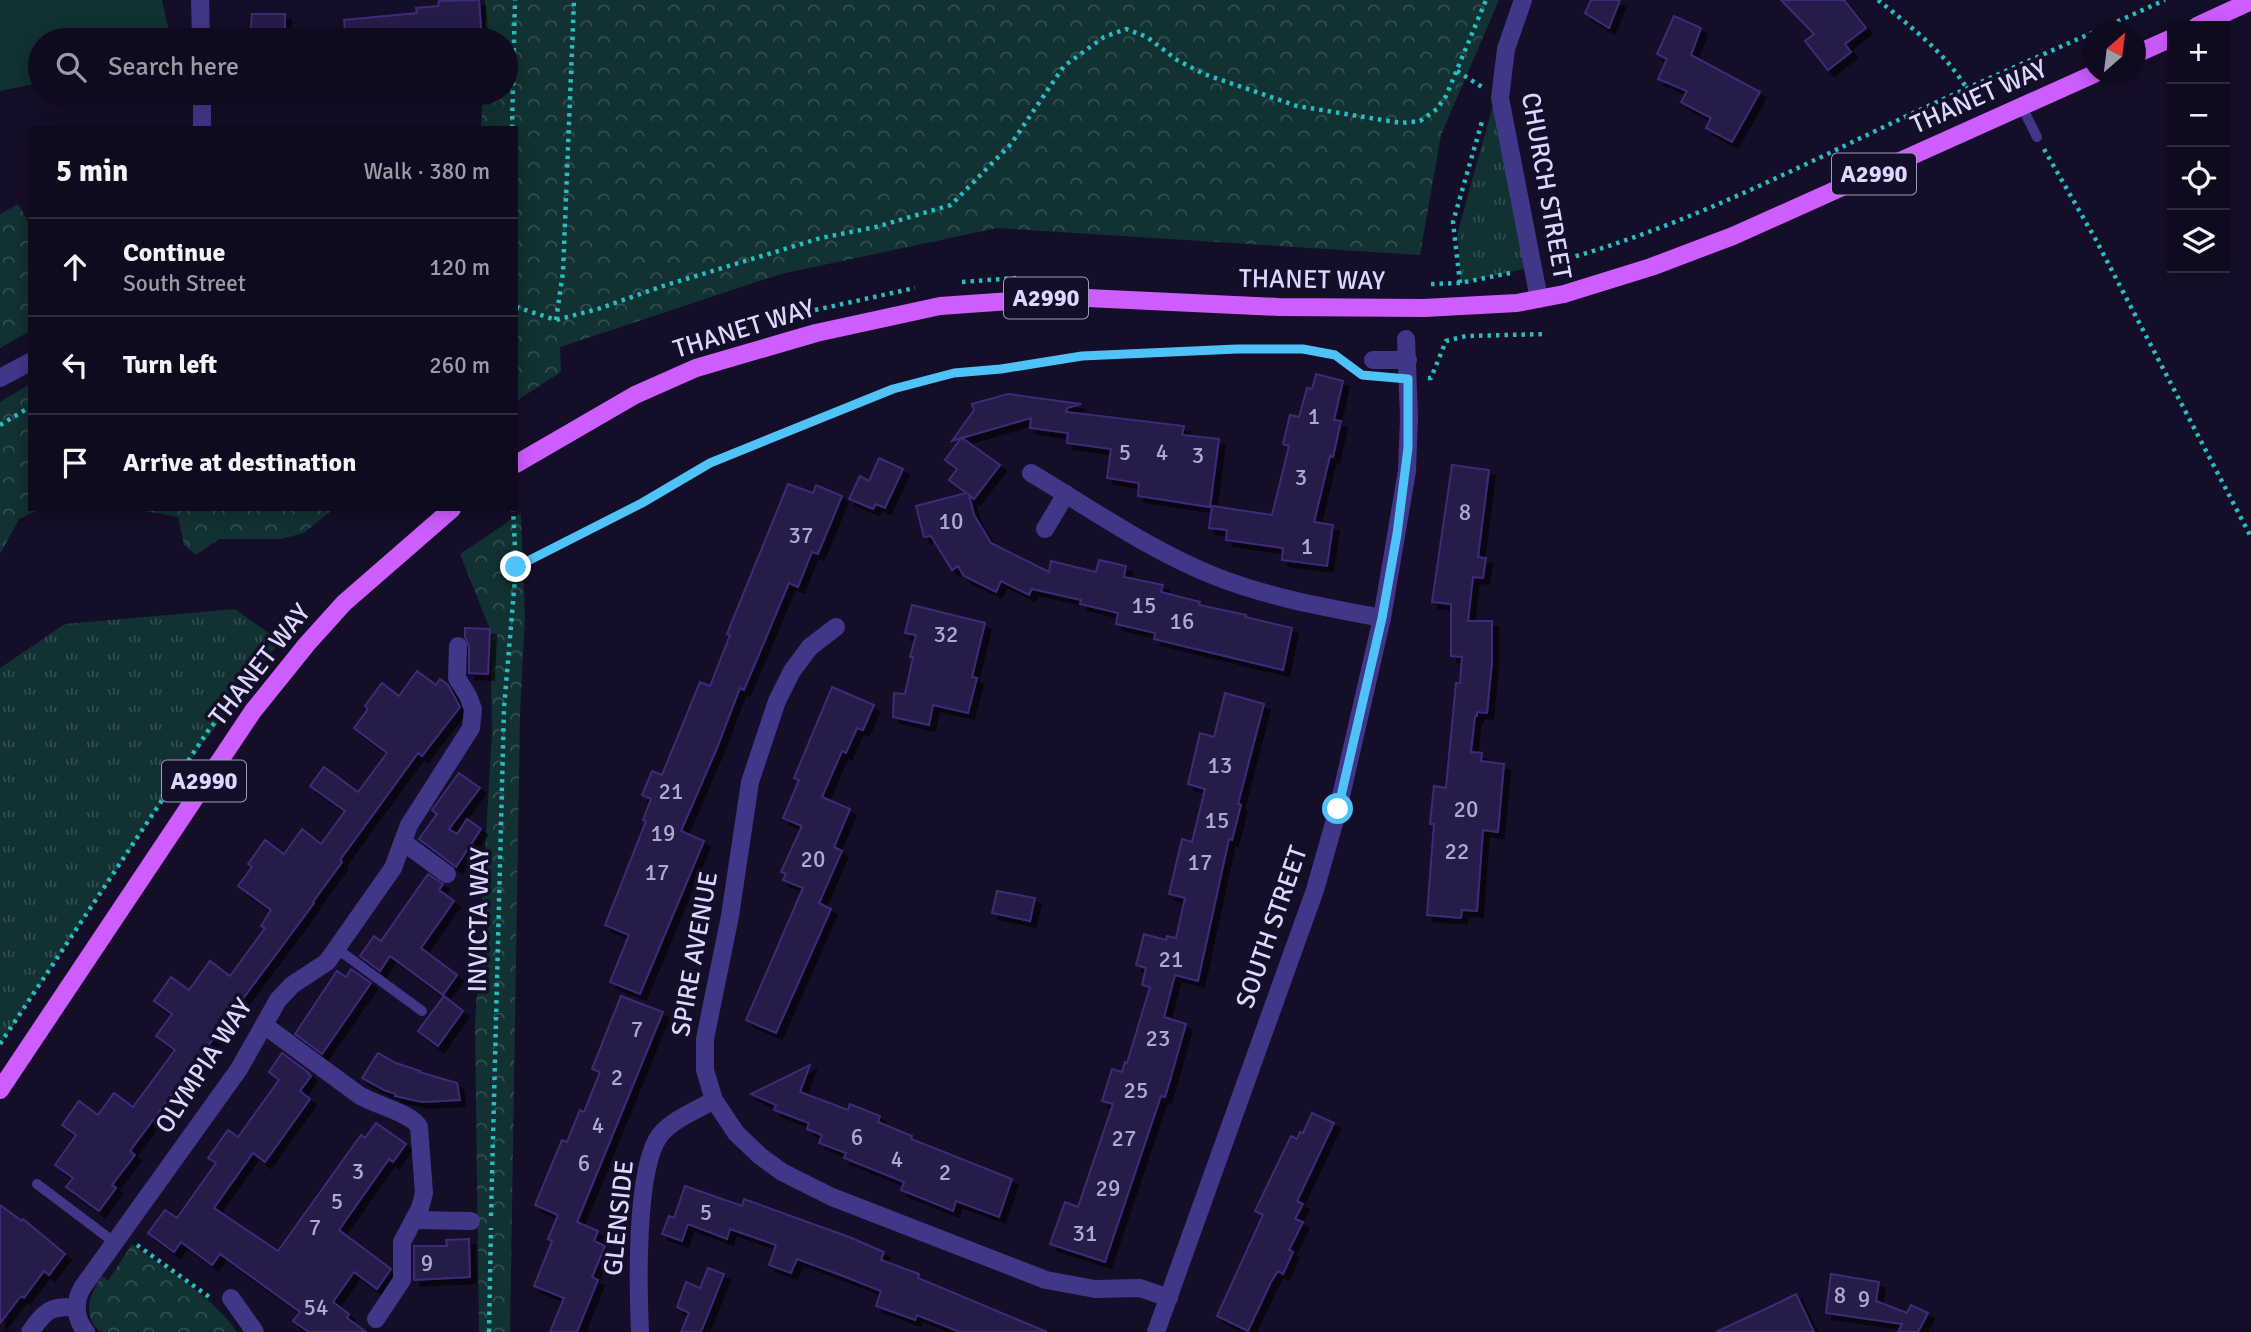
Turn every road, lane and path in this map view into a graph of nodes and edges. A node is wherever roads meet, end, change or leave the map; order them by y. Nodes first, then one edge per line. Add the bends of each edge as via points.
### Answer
1 (200, 0) edge
2 (515, 0) edge
3 (574, 0) edge
4 (1486, 0) edge
5 (1522, 0) edge
6 (1878, 0) edge
7 (2165, 0) edge
8 (2251, 1) edge
9 (2118, 21) edge
10 (2208, 21) edge
11 (201, 28) edge
12 (514, 28) edge
13 (2083, 37) edge
14 (2167, 39) edge
15 (2146, 49) edge
16 (2083, 79) edge
17 (1968, 88) junction
18 (1500, 98) junction
19 (202, 105) edge
20 (513, 105) edge
21 (2022, 107) junction
22 (202, 126) edge
23 (512, 126) edge
24 (2037, 136) joint
25 (1533, 267) junction
26 (1539, 299) junction
27 (518, 308) edge
28 (556, 320) junction
29 (1547, 334) dead end
30 (1406, 339) dead end
31 (1373, 360) dead end
32 (28, 363) edge
33 (1408, 369) junction
34 (1362, 375) dead end
35 (0, 378) edge
36 (28, 408) edge
37 (0, 425) edge
38 (518, 463) edge
39 (1031, 473) dead end
40 (1066, 494) junction
41 (450, 511) edge
42 (513, 511) edge
43 (1045, 528) dead end
44 (2251, 537) edge
45 (516, 567) junction
46 (1382, 618) junction
47 (836, 627) dead end
48 (458, 646) dead end
49 (403, 842) junction
50 (447, 874) dead end
51 (337, 948) junction
52 (422, 1011) dead end
53 (264, 1026) junction
54 (0, 1090) edge
55 (714, 1100) junction
56 (37, 1184) dead end
57 (414, 1220) junction
58 (471, 1222) dead end
59 (118, 1238) junction
60 (231, 1298) joint
61 (1169, 1298) junction
62 (76, 1308) junction
63 (376, 1319) dead end
64 (30, 1332) edge
65 (86, 1332) edge
66 (255, 1332) edge
67 (489, 1332) edge
68 (640, 1332) edge
69 (1156, 1332) edge

1 - 11 street
2 - 12 path
3 - 28 path via 563,272
4 - 28 path via 1446,96 1420,121 1380,121 1297,106 1204,74 1147,37 1126,29 1104,37 1064,66 1011,144 951,205 821,238
5 - 18 street, CHURCH STREET via 1506,49
6 - 17 path via 1950,64
7 - 9 path
8 - 10 main road
13 - 17 path
14 - 15 main road
16 - 21 main road, THANET WAY / A2990
17 - 25 path via 1730,200 1601,250
18 - 25 street, CHURCH STREET
18 - 25 path via 1488,100 1453,222 1460,283
19 - 22 street
20 - 23 path
21 - 24 lane
21 - 26 main road, THANET WAY / A2990 via 1734,236 1651,267
24 - 44 path
25 - 26 street, CHURCH STREET
26 - 38 main road, THANET WAY / A2990 via 1424,308 1066,298 940,306 816,333 696,368 635,395
27 - 28 path
29 - 33 path via 1466,336 1446,341 1432,378
30 - 33 street, SOUTH STREET
31 - 33 street
32 - 35 street
33 - 46 street, SOUTH STREET via 1407,471
34 - 45 path via 1335,355 1303,349 1082,356 954,373 893,389 710,463
36 - 37 path
39 - 40 street
40 - 43 street
40 - 46 street via 1214,575 1281,597
41 - 54 main road, THANET WAY / A2990 via 344,603 253,711
42 - 45 path, INVICTA WAY
45 - 67 path, INVICTA WAY via 504,708
46 - 61 street, SOUTH STREET via 1347,775 1314,890
47 - 55 street, SPIRE AVENUE via 810,647 792,671 750,782 705,1039 705,1070
48 - 49 street, OLYMPIA WAY via 457,678 473,709 471,729 409,825
49 - 50 street
49 - 51 street, OLYMPIA WAY via 393,868
51 - 52 lane
51 - 53 street, OLYMPIA WAY via 327,962 285,991
53 - 57 street via 373,1104 416,1120 422,1141 424,1193
53 - 59 street, OLYMPIA WAY via 239,1069
55 - 61 street, SPIRE AVENUE via 736,1133 761,1156 832,1197 1046,1280 1095,1289 1140,1288
55 - 68 street, GLENSIDE via 666,1129 648,1164 637,1283
56 - 59 lane
57 - 58 street
57 - 63 street via 402,1242 402,1280
59 - 60 path via 222,1307
59 - 62 street, OLYMPIA WAY via 82,1288
60 - 66 street
61 - 69 street, SOUTH STREET
62 - 64 street via 50,1309
62 - 65 street

